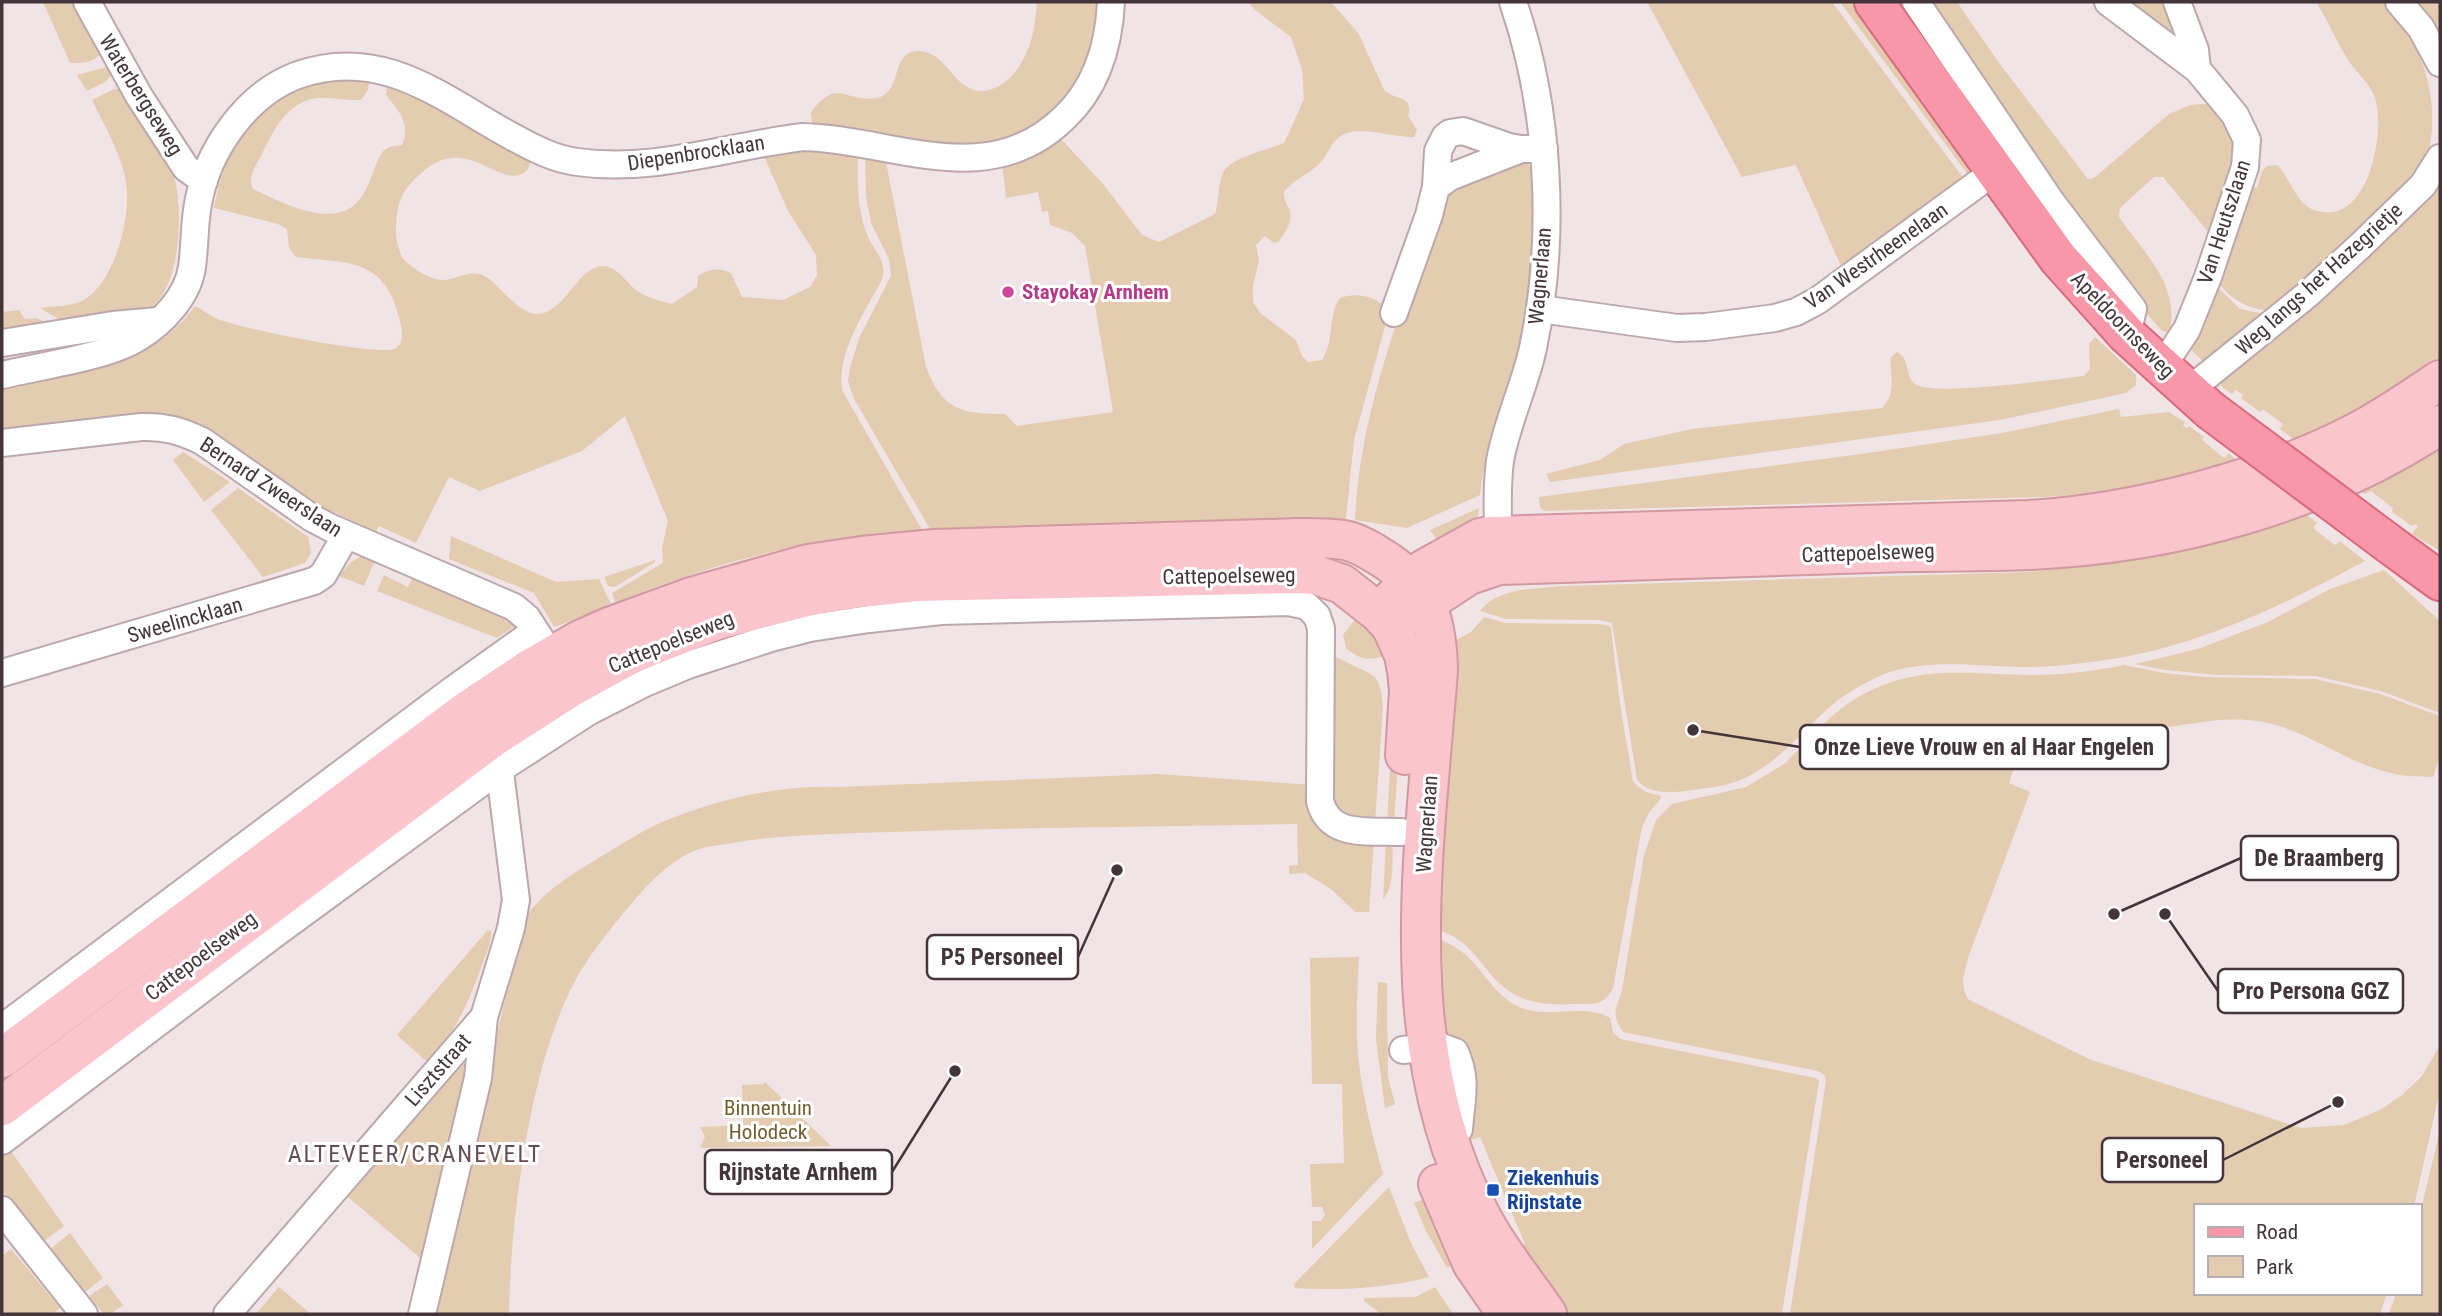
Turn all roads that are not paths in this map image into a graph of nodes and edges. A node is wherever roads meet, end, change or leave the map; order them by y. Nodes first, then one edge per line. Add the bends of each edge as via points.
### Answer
1 (87, 2) edge
2 (1111, 2) edge
3 (1513, 2) edge
4 (1874, 2) edge
5 (1916, 2) edge
6 (2108, 2) edge
7 (2176, 2) edge
8 (2399, 2) edge
9 (2440, 63) edge
10 (2197, 69) junction
11 (1470, 132) junction
12 (1532, 149) junction
13 (2440, 158) edge
14 (1476, 167) junction
15 (1995, 171) junction
16 (204, 181) junction
17 (1436, 187) junction
18 (1540, 309) junction
19 (1394, 313) dead end
20 (158, 321) junction
21 (2130, 322) junction
22 (2, 343) edge
23 (2, 375) edge
24 (2440, 380) edge
25 (2186, 389) junction
26 (2440, 425) edge
27 (2, 443) edge
28 (2286, 463) junction
29 (2311, 491) junction
30 (346, 535) junction
31 (1499, 550) junction
32 (2440, 581) edge
33 (1241, 588) junction
34 (1419, 591) junction
35 (1385, 619) junction
36 (1322, 639) joint
37 (554, 659) junction
38 (2, 673) edge
39 (468, 710) junction
40 (496, 754) junction
41 (1401, 832) junction
42 (484, 1017) junction
43 (2, 1028) edge
44 (1416, 1048) junction
45 (2, 1058) edge
46 (2, 1106) edge
47 (2, 1141) edge
48 (2, 1210) edge
49 (84, 1314) edge
50 (227, 1314) edge
51 (422, 1314) edge
52 (1507, 1314) edge
53 (1547, 1314) edge

1 - 16 street, Waterbergseweg via 112,51 186,168
2 - 16 street, Diepenbrocklaan via 1105,50 1081,100 1042,138 1000,155 945,158 803,137 641,165 574,162 534,148 403,76 341,66 295,76 254,103 228,133
3 - 12 street, Wagnerlaan via 1534,83
4 - 15 main road, Apeldoornseweg
5 - 21 street, Apeldoornseweg
6 - 10 street, Van Heutszlaan
7 - 10 street
8 - 9 street via 2421,28
10 - 25 street, Van Heutszlaan via 2235,115 2247,151 2187,329
11 - 12 street via 1499,144
11 - 14 street
11 - 17 street via 1450,133 1440,145
12 - 14 street
12 - 18 street, Wagnerlaan via 1546,199
13 - 25 street, Weg langs het Hazegrietje via 2423,185 2308,294
14 - 17 street
15 - 18 street, Van Westrheenelaan via 1796,312 1678,328
15 - 21 main road, Apeldoornseweg via 2058,258
16 - 20 street, Diepenbrocklaan via 192,269 178,302
17 - 19 street
18 - 31 street, Wagnerlaan via 1533,350 1500,460
20 - 22 street
20 - 23 street, Diepenbrocklaan via 124,346
21 - 25 main road, Apeldoornseweg
24 - 28 street, Cattepoelseweg via 2367,426
25 - 32 main road, Apeldoornseweg, bridge
26 - 29 street, Cattepoelseweg via 2370,466
27 - 30 street, Bernard Zweerslaan via 141,427 173,429 202,441 312,518
28 - 29 street
28 - 31 street, Cattepoelseweg via 2179,495 2046,519 1762,529
29 - 31 street, Cattepoelseweg via 2232,518 2139,538 2031,550
30 - 37 street, Bernard Zweerslaan via 514,607 527,618
30 - 38 street, Sweelincklaan via 323,575 305,585
31 - 34 street, Cattepoelseweg via 1469,575
33 - 35 street, Cattepoelseweg via 1292,573 1330,578
33 - 36 street, Cattepoelseweg via 1307,606 1317,616
33 - 37 street, Cattepoelseweg via 916,582 806,597 717,620 633,653
33 - 40 street, Cattepoelseweg via 941,611 810,628 731,650 645,682
34 - 35 street, Cattepoelseweg
34 - 37 street, Cattepoelseweg via 1401,570 1368,549 1324,538 898,551 808,564 745,580 638,616 580,640
34 - 44 street, Wagnerlaan via 1437,641 1438,660
35 - 41 street, Wagnerlaan via 1404,654 1409,690
36 - 41 street, Wagnerlaan via 1322,811 1333,825 1342,828
37 - 39 street, Cattepoelseweg
37 - 40 street, Cattepoelseweg
37 - 43 street, Cattepoelseweg via 524,639
39 - 40 street via 477,713
39 - 45 street, Cattepoelseweg
40 - 42 street, Lisztstraat via 516,900
40 - 46 street, Cattepoelseweg
40 - 47 street, Cattepoelseweg via 272,936
41 - 44 street, Wagnerlaan via 1395,966
42 - 50 street, Lisztstraat
42 - 51 street via 478,1078
44 - 52 street, Wagnerlaan via 1414,1108 1446,1203 1472,1263
44 - 53 street, Wagnerlaan via 1450,1118 1460,1171 1481,1216
48 - 49 street

